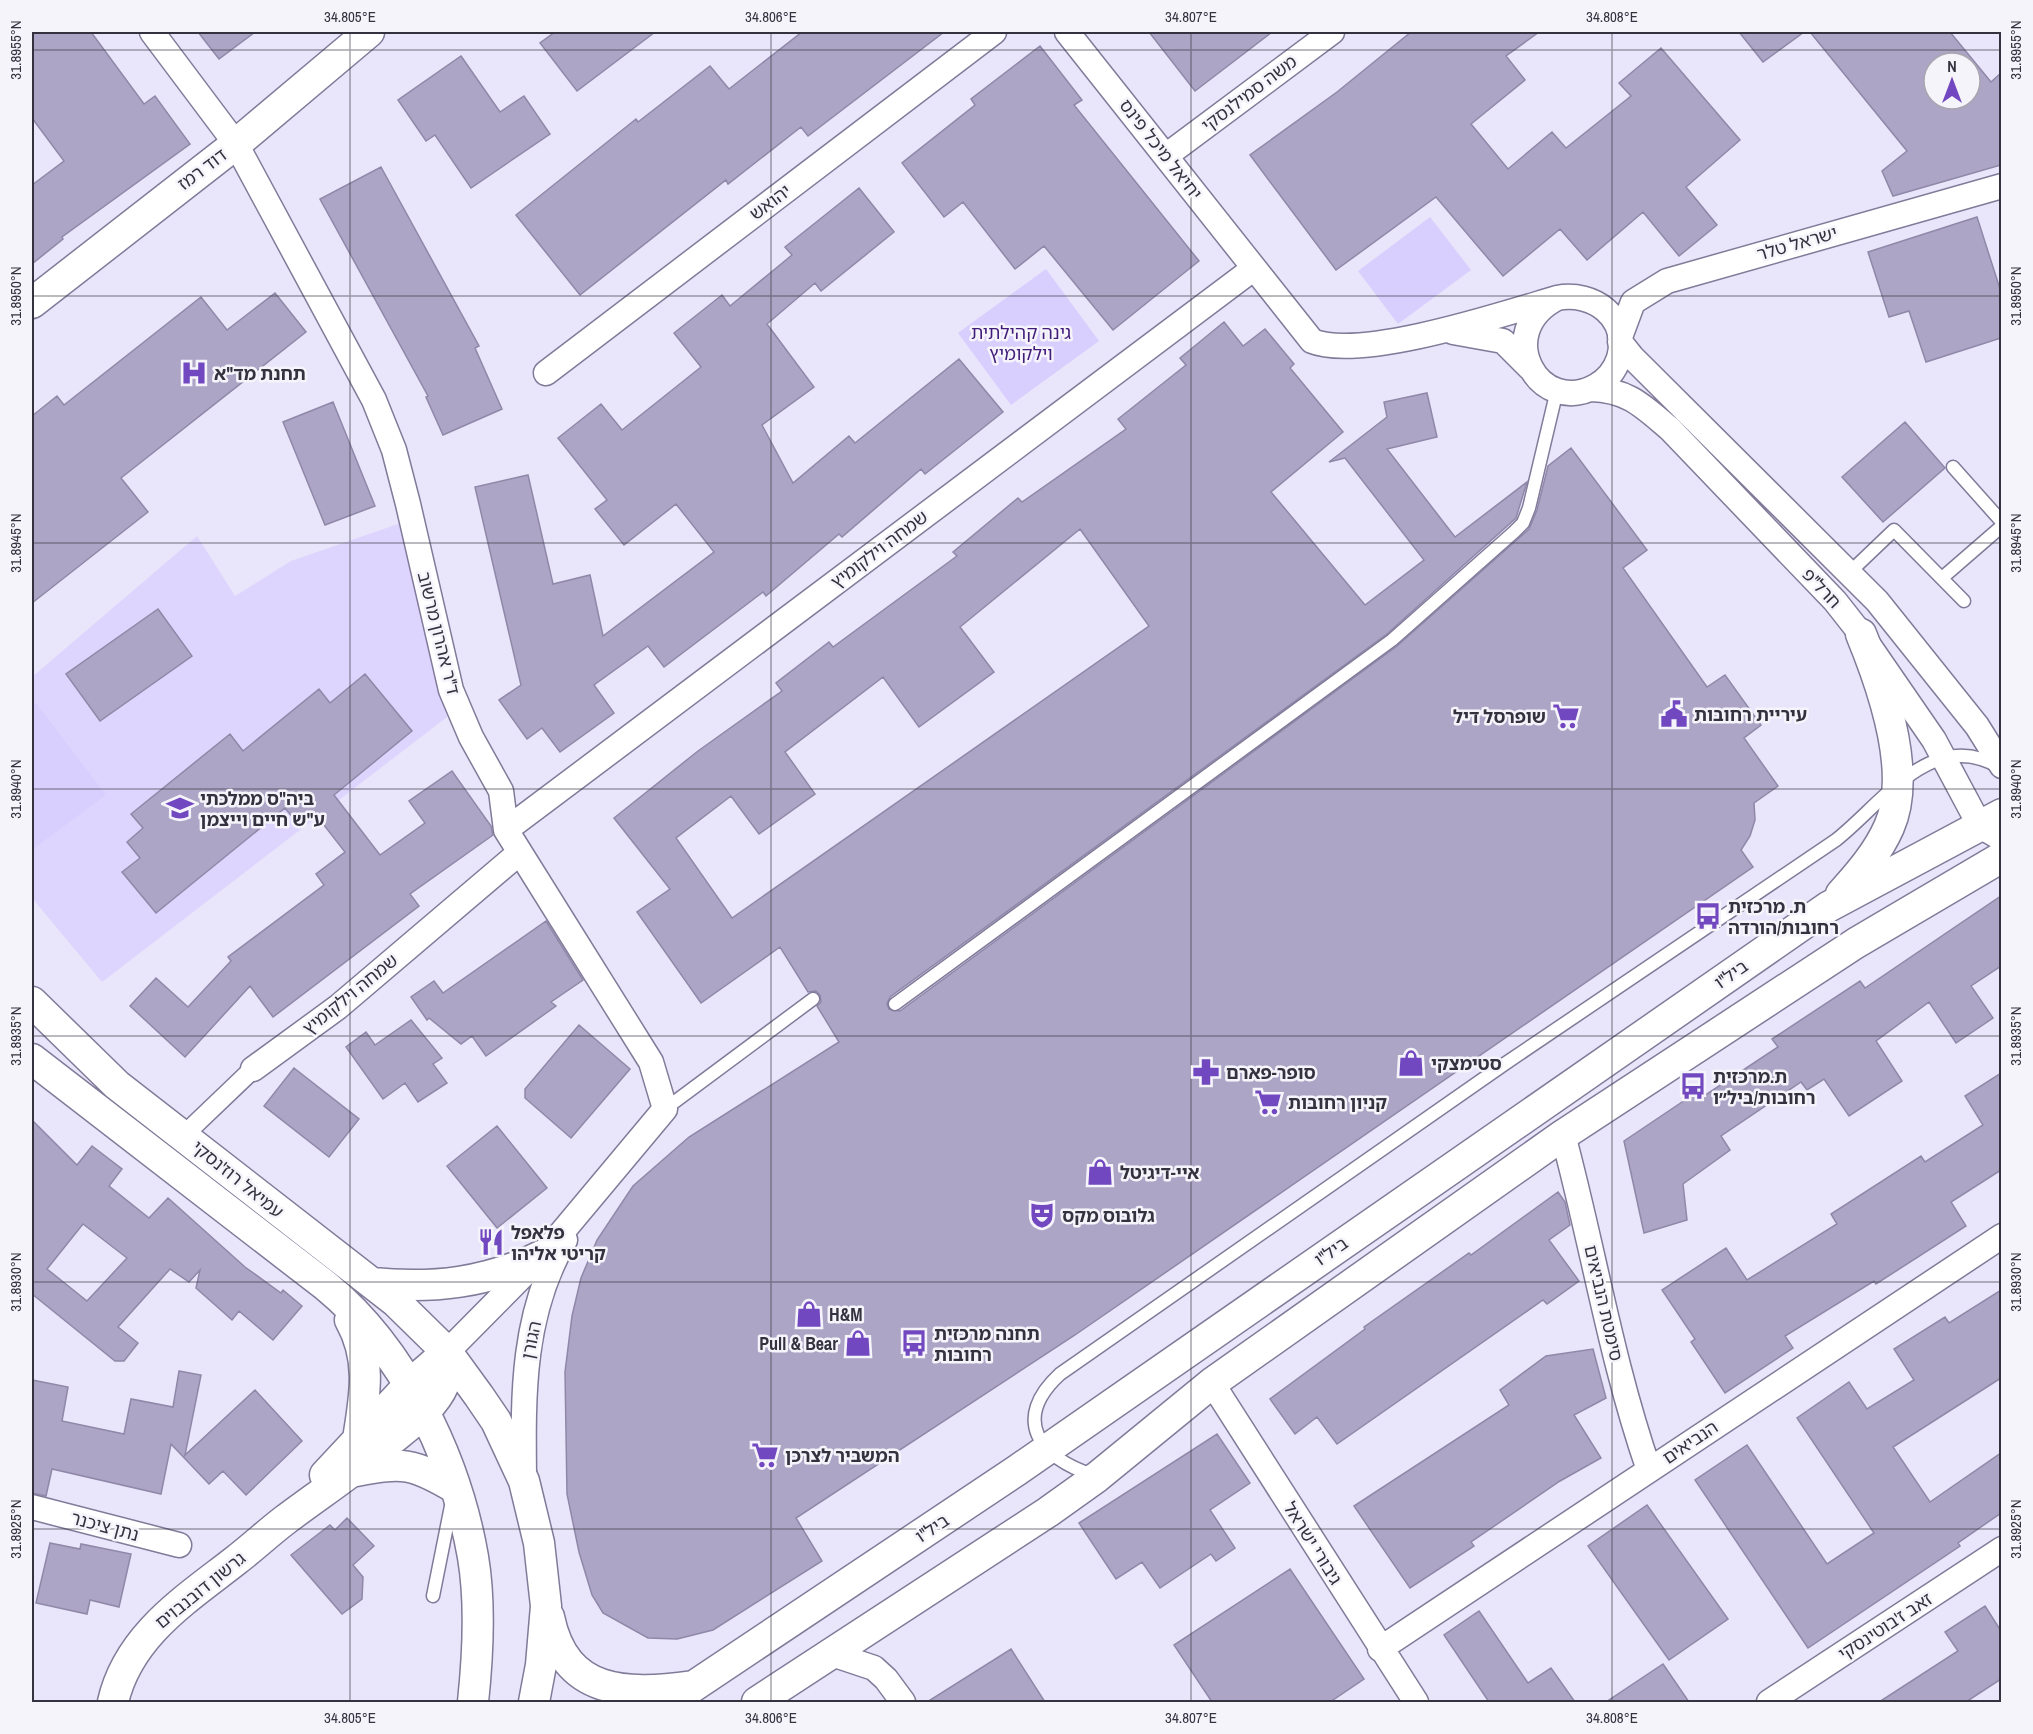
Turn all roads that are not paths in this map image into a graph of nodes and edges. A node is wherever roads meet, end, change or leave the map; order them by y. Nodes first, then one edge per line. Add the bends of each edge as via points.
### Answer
1 (152, 32) edge
2 (369, 32) edge
3 (994, 32) edge
4 (1067, 32) edge
5 (1332, 32) edge
6 (236, 144) junction
7 (1167, 155) junction
8 (2001, 186) edge
9 (1253, 269) junction
10 (1557, 298) junction
11 (32, 303) edge
12 (1439, 332) junction
13 (1620, 339) junction
14 (1530, 368) junction
15 (546, 373) dead end
16 (1591, 389) junction
17 (1557, 390) junction
18 (1953, 468) dead end
19 (2001, 524) edge
20 (1850, 573) junction
21 (1942, 578) junction
22 (1964, 601) dead end
23 (1861, 634) junction
24 (1945, 758) junction
25 (2001, 767) edge
26 (1897, 783) junction
27 (1994, 826) edge
28 (506, 830) junction
29 (518, 854) junction
30 (2001, 857) edge
31 (1828, 907) junction
32 (813, 999) dead end
33 (32, 1002) edge
34 (895, 1004) dead end
35 (36, 1066) edge
36 (253, 1069) joint
37 (665, 1109) junction
38 (184, 1135) junction
39 (1563, 1135) junction
40 (583, 1209) junction
41 (2001, 1236) edge
42 (543, 1255) junction
43 (372, 1283) junction
44 (326, 1286) junction
45 (447, 1352) junction
46 (1212, 1383) junction
47 (408, 1386) junction
48 (423, 1413) junction
49 (358, 1438) junction
50 (1045, 1450) junction
51 (1649, 1470) junction
52 (353, 1472) junction
53 (1097, 1476) junction
54 (524, 1481) junction
55 (454, 1488) junction
56 (32, 1507) edge
57 (285, 1520) junction
58 (179, 1545) dead end
59 (2001, 1549) edge
60 (433, 1596) dead end
61 (546, 1606) junction
62 (1380, 1649) junction
63 (832, 1654) junction
64 (699, 1686) junction
65 (113, 1702) edge
66 (473, 1702) edge
67 (534, 1702) edge
68 (670, 1702) edge
69 (757, 1702) edge
70 (903, 1702) edge
71 (1416, 1702) edge
72 (1769, 1702) edge

1 - 6 street, ד"ר אהרון מרשוב
2 - 6 street, דוד רמז
3 - 15 street, יהואש
4 - 7 street, יחיאל מיכל פינס
5 - 7 street, משה סמילנסקי
6 - 11 street, דוד רמז
6 - 28 street, ד"ר אהרון מרשוב via 378,410 394,450 451,690 501,791
7 - 9 street, יחיאל מיכל פינס
8 - 13 street, ישראל טלר via 1676,277 1633,302
9 - 12 street via 1305,334 1325,346
9 - 28 street, שמחה וילקומיץ
10 - 12 street
10 - 13 street via 1587,298 1600,304 1611,315
10 - 14 street via 1543,305 1527,328 1525,356
12 - 14 street via 1462,332 1503,341
13 - 16 street via 1614,369
13 - 20 street, חרל"פ via 1632,357
14 - 17 street
16 - 17 street via 1576,393
16 - 23 street, חרל"פ via 1610,389 1627,395 1670,429 1835,601
17 - 34 lane via 1529,508 1514,532 1392,639
18 - 19 lane
19 - 21 lane
20 - 21 lane via 1894,530
20 - 25 street, חרל"פ via 1927,660 1977,726
21 - 22 lane
23 - 24 street, חרל"פ
23 - 26 street via 1891,720
24 - 25 lane via 1971,756
24 - 26 lane via 1926,764
24 - 27 street, חרל"פ
26 - 31 street via 1892,818 1878,849
26 - 50 lane via 1862,819 1827,846 1506,1063 1060,1374 1037,1402 1035,1429
27 - 31 street, ביל"ו
28 - 29 street, ד"ר אהרון מרשוב
29 - 36 street, שמחה וילקומיץ via 339,1007
29 - 37 street, ד"ר אהרון מרשוב via 651,1062
30 - 39 street via 1856,943
31 - 50 street, ביל"ו
32 - 37 lane
33 - 38 street, עמיאל רוז'נסקי via 117,1085
35 - 44 street, עמיאל רוז'נסקי
36 - 38 street, שמחה וילקומיץ
37 - 40 street, הגורן
38 - 43 street, עמיאל רוז'נסקי
39 - 46 street
39 - 51 street, סימטת הנביאים via 1627,1404
40 - 42 street, הגורן
40 - 54 street, הגורן via 545,1286 526,1359
41 - 51 street, הנביאים
42 - 43 street via 498,1275 465,1282 425,1286
42 - 45 street, הגורן
43 - 45 street, עמיאל רוז'נסקי
44 - 47 street, עמיאל רוז'נסקי via 357,1314
44 - 49 street via 346,1314 364,1352 366,1385
45 - 47 street, הגורן
45 - 48 street, גרשון דובנבוים via 444,1384
45 - 54 street, עמיאל רוז'נסקי via 496,1421
46 - 53 street
46 - 62 street, גיבורי ישראל
47 - 48 street, עמיאל רוז'נסקי
47 - 49 street, גרשון דובנבוים
48 - 52 street, גרשון דובנבוים
48 - 55 street, עמיאל רוז'נסקי
49 - 57 street, גרשון דובנבוים
50 - 53 lane via 1072,1469
50 - 64 street, ביל"ו
51 - 62 street, הנביאים
52 - 55 street via 400,1464 430,1474
52 - 57 street, גרשון דובנבוים
53 - 63 street
54 - 61 street, עמיאל רוז'נסקי via 540,1543
55 - 60 lane
55 - 66 street, עמיאל רוז'נסקי via 470,1540 478,1599
56 - 58 street, נתן ציכנר
57 - 65 street, גרשון דובנבוים via 178,1604 150,1631 125,1668
59 - 72 street, זאב ז'בוטינסקי
61 - 64 street via 564,1656 591,1681 638,1691
61 - 67 street
62 - 71 street, גיבורי ישראל
63 - 69 street
63 - 70 street via 874,1668
64 - 68 street, ביל"ו

